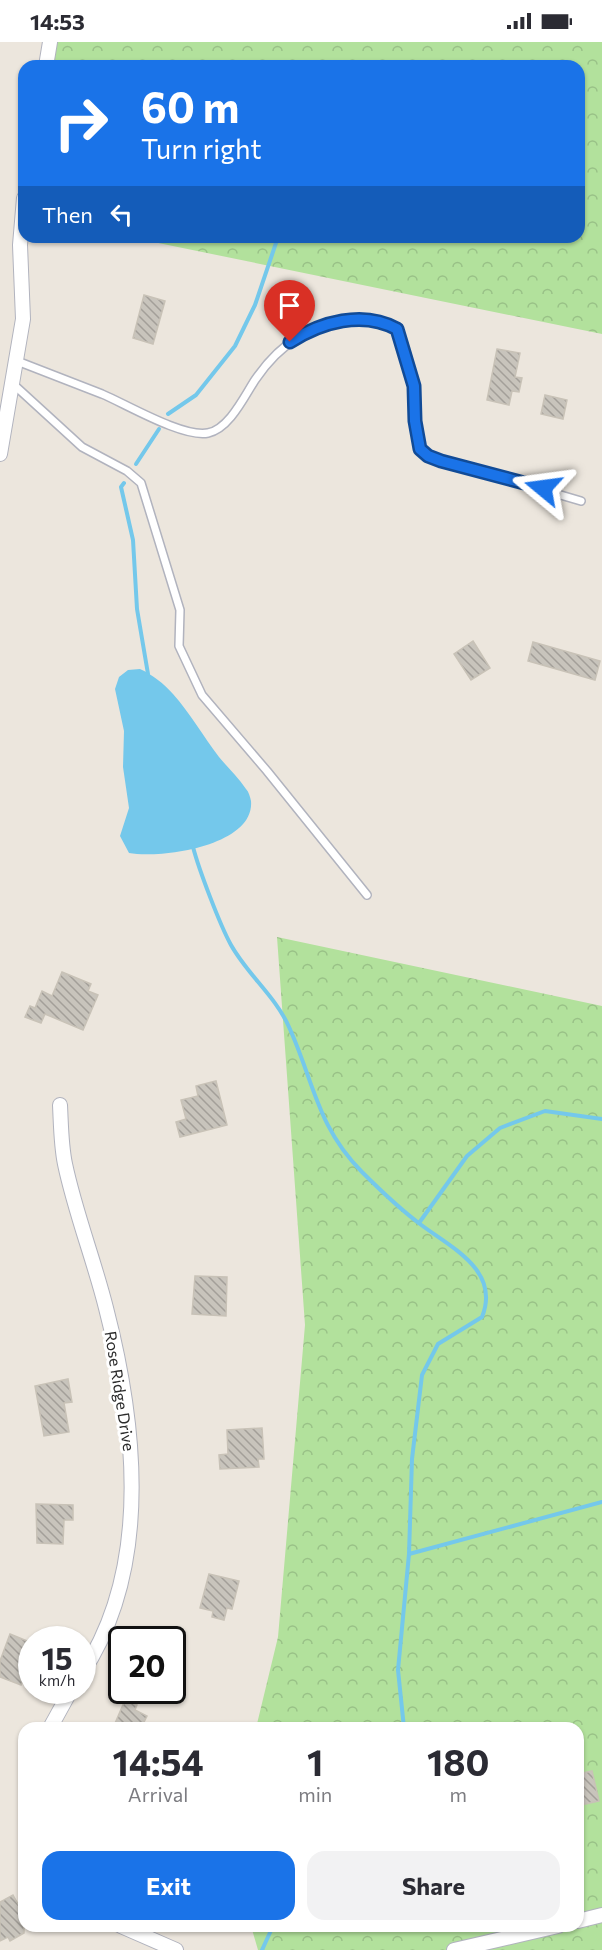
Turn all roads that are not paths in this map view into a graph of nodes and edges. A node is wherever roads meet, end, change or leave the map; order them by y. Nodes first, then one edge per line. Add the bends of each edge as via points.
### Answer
1 (50, 42) edge
2 (47, 60) edge
3 (20, 243) edge
4 (17, 361) junction
5 (12, 383) junction
6 (0, 454) edge
7 (581, 501) dead end
8 (367, 895) dead end
9 (60, 1105) dead end
10 (96, 1653) edge
11 (63, 1704) edge
12 (53, 1722) edge
13 (602, 1915) edge
14 (584, 1920) edge
15 (135, 1932) edge
16 (532, 1932) edge
17 (176, 1950) edge
18 (454, 1950) edge

1 - 2 street
3 - 4 street via 23,319
4 - 5 street
4 - 7 lane via 169,424 209,433 228,419 256,378 298,336 348,320 383,321 397,329 403,341 414,386 420,449 428,456
5 - 6 street
5 - 8 lane via 82,447 141,483 180,610 179,646 202,695
9 - 10 street, Rose Ridge Drive via 64,1163 106,1309 130,1445 130,1538 116,1602
11 - 12 street
13 - 14 street
15 - 17 street
16 - 18 street

